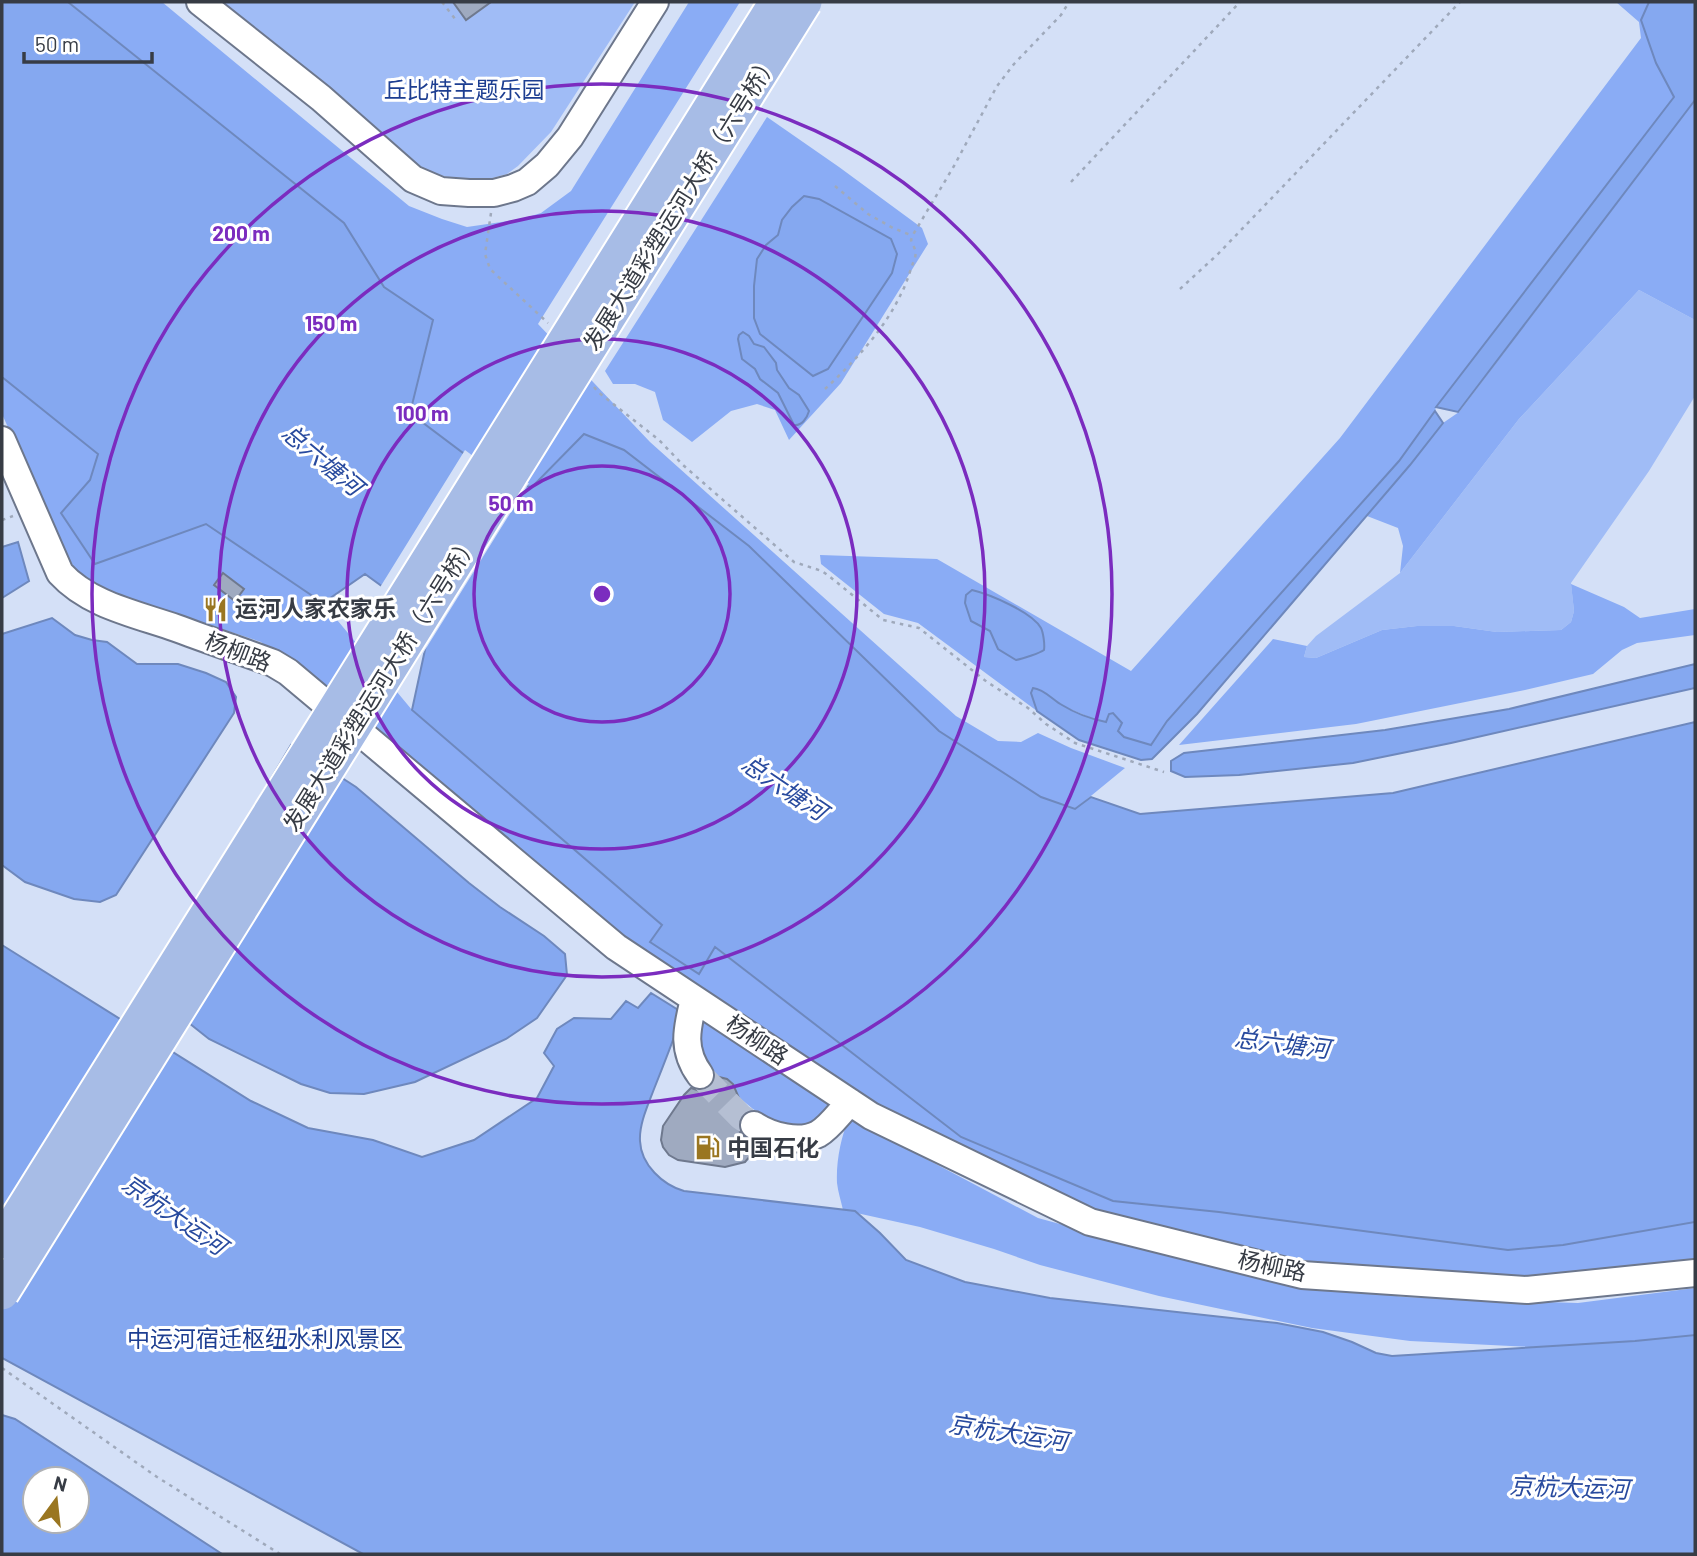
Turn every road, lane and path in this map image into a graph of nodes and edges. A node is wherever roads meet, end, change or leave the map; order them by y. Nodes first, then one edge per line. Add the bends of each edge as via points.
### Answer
1 (200, 2) edge
2 (442, 2) edge
3 (655, 2) edge
4 (776, 2) edge
5 (805, 2) edge
6 (1069, 2) edge
7 (1240, 2) edge
8 (1460, 2) edge
9 (456, 19) dead end
10 (1071, 182) dead end
11 (835, 186) dead end
12 (494, 192) junction
13 (913, 236) junction
14 (1180, 289) dead end
15 (549, 324) dead end
16 (593, 386) dead end
17 (825, 389) dead end
18 (2, 440) edge
19 (1164, 772) dead end
20 (694, 999) junction
21 (700, 1075) tunnel mouth
22 (850, 1102) junction
23 (754, 1125) tunnel mouth
24 (2, 1242) edge
25 (1695, 1273) edge
26 (2, 1293) edge
27 (2, 1368) edge
28 (281, 1554) edge

1 - 12 street via 412,179 441,191
2 - 9 path
3 - 12 street via 570,137 547,165 527,182
4 - 24 main road, 发展大道彩塑运河大桥（六号桥）, bridge
5 - 26 main road, 发展大道彩塑运河大桥（六号桥）, bridge
6 - 13 path via 997,86
7 - 10 path
8 - 14 path
11 - 13 path via 868,214
12 - 15 path via 485,254 490,269
13 - 17 path via 915,258 891,313
16 - 19 path via 794,562 822,571 883,620 919,628 1075,743
18 - 20 street, 杨柳路 via 60,573 69,583 110,605 288,672 616,947
20 - 21 street via 686,1040
20 - 22 street, 杨柳路
22 - 23 street via 817,1135 794,1139 766,1133
22 - 25 street, 杨柳路 via 1090,1222 1303,1275 1527,1290
27 - 28 path via 157,1477

